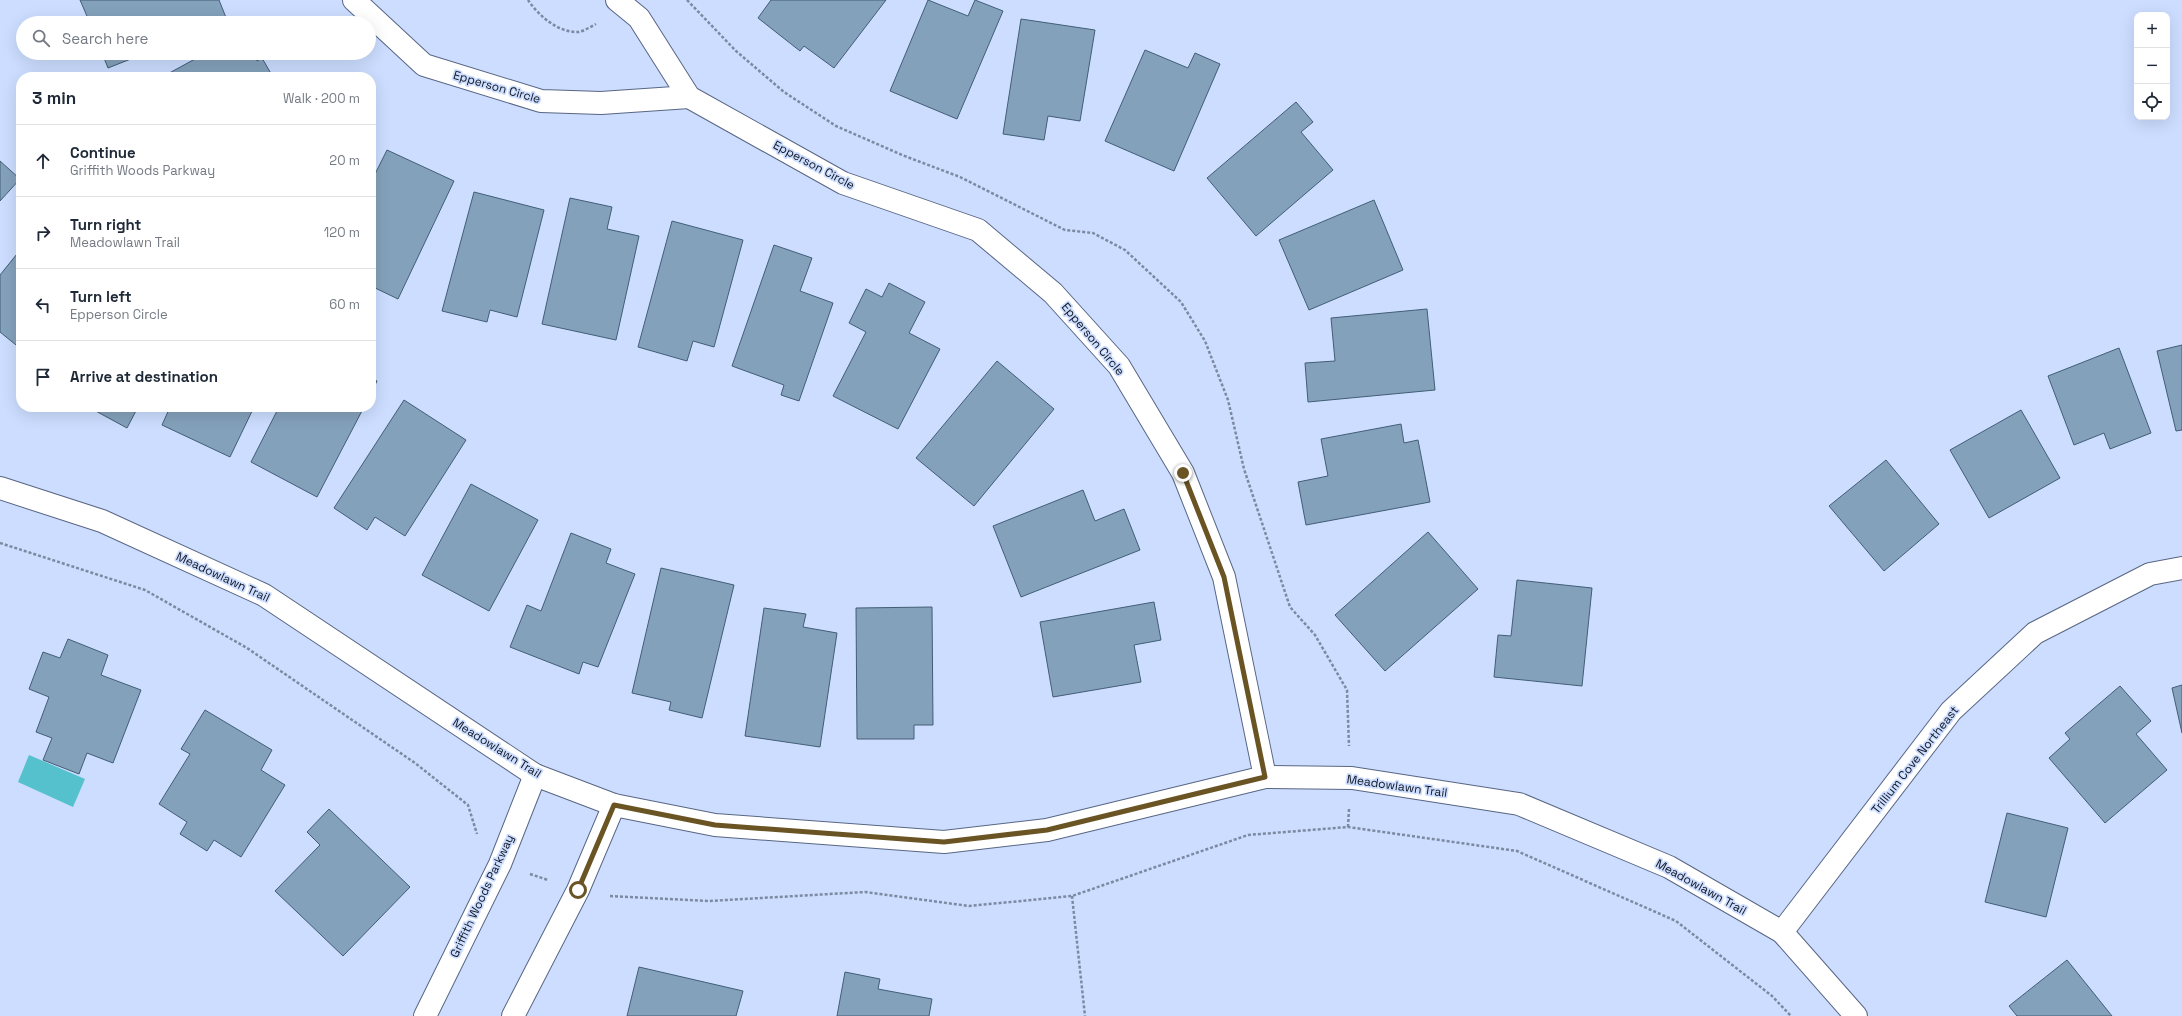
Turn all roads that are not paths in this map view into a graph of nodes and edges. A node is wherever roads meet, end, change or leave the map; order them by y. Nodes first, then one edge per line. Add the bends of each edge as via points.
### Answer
1 (354, 0) edge
2 (618, 1) edge
3 (371, 16) edge
4 (376, 20) edge
5 (689, 97) junction
6 (0, 488) edge
7 (2182, 568) edge
8 (535, 775) junction
9 (1265, 777) junction
10 (614, 805) junction
11 (1782, 932) junction
12 (425, 1016) edge
13 (513, 1016) edge
14 (1856, 1016) edge

1 - 3 street, Epperson Circle
2 - 5 street, Epperson Circle via 639,18
4 - 5 street, Epperson Circle via 424,65 541,101 601,103
5 - 9 street, Epperson Circle via 843,183 978,230 1053,293 1119,366 1183,473 1224,577
6 - 8 street, Meadowlawn Trail via 102,521 264,595
7 - 11 street, Trillium Cove Northeast via 2150,574 2035,633 1951,711
8 - 10 street, Meadowlawn Trail
8 - 12 street, Griffith Woods Parkway via 500,864
9 - 10 street, Meadowlawn Trail via 1047,830 944,842 715,825
9 - 11 street, Meadowlawn Trail via 1352,778 1519,804 1669,867
10 - 13 street via 578,890
11 - 14 street, Meadowlawn Trail

